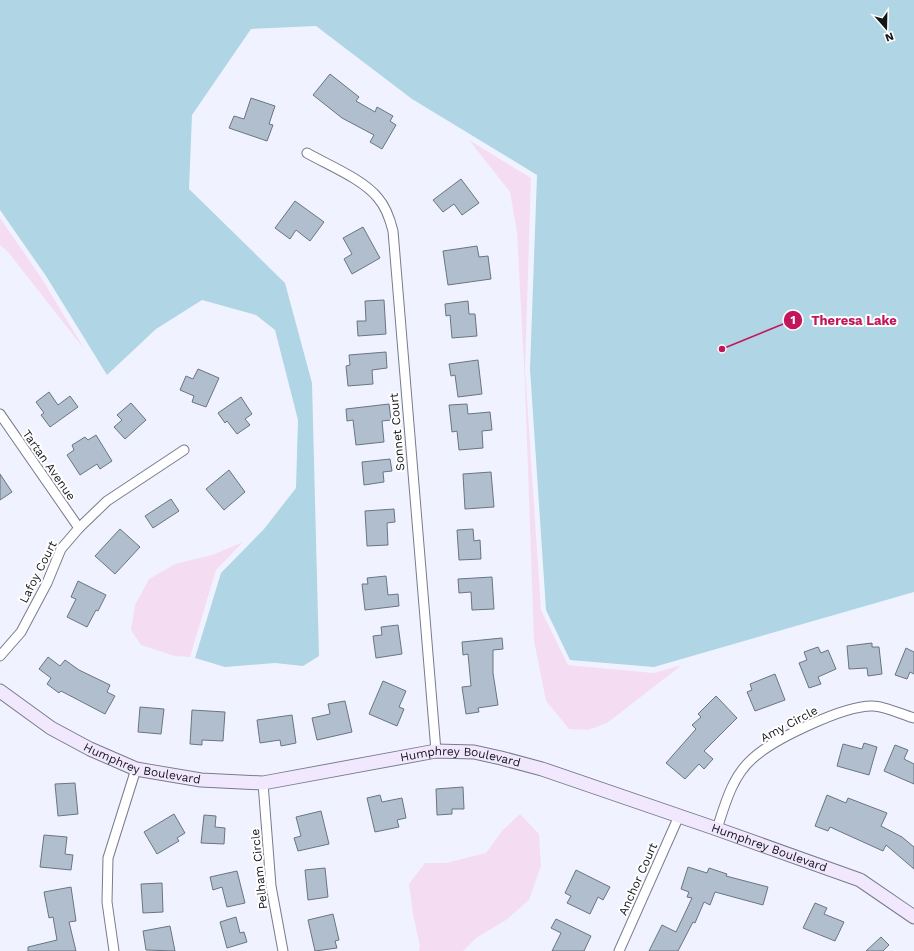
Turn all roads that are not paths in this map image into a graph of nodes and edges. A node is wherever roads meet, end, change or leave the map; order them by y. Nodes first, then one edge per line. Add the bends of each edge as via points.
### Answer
1 (307, 153) dead end
2 (0, 414) edge
3 (184, 450) dead end
4 (79, 528) junction
5 (0, 656) edge
6 (0, 691) edge
7 (914, 718) edge
8 (436, 751) junction
9 (136, 769) junction
10 (263, 783) junction
11 (679, 816) junction
12 (717, 829) junction
13 (914, 917) edge
14 (114, 951) edge
15 (283, 951) edge
16 (619, 951) edge

1 - 8 street, Sonnet Court via 365,186 378,197 389,216 393,231
2 - 4 street, Tartan Avenue
3 - 4 street, Lafoy Court via 107,501
4 - 5 street, Lafoy Court via 61,549 21,632
6 - 9 street, Humphrey Boulevard via 51,728
7 - 12 street, Amy Circle via 874,705 840,712 781,739 752,759 732,785
8 - 10 street, Humphrey Boulevard
8 - 11 street, Humphrey Boulevard via 474,752 501,758 542,769
9 - 10 street, Humphrey Boulevard via 201,780
9 - 14 street via 108,858 107,902
10 - 15 street, Pelham Circle via 271,886
11 - 12 street, Humphrey Boulevard
11 - 16 street, Anchor Court
12 - 13 street, Humphrey Boulevard via 860,880

